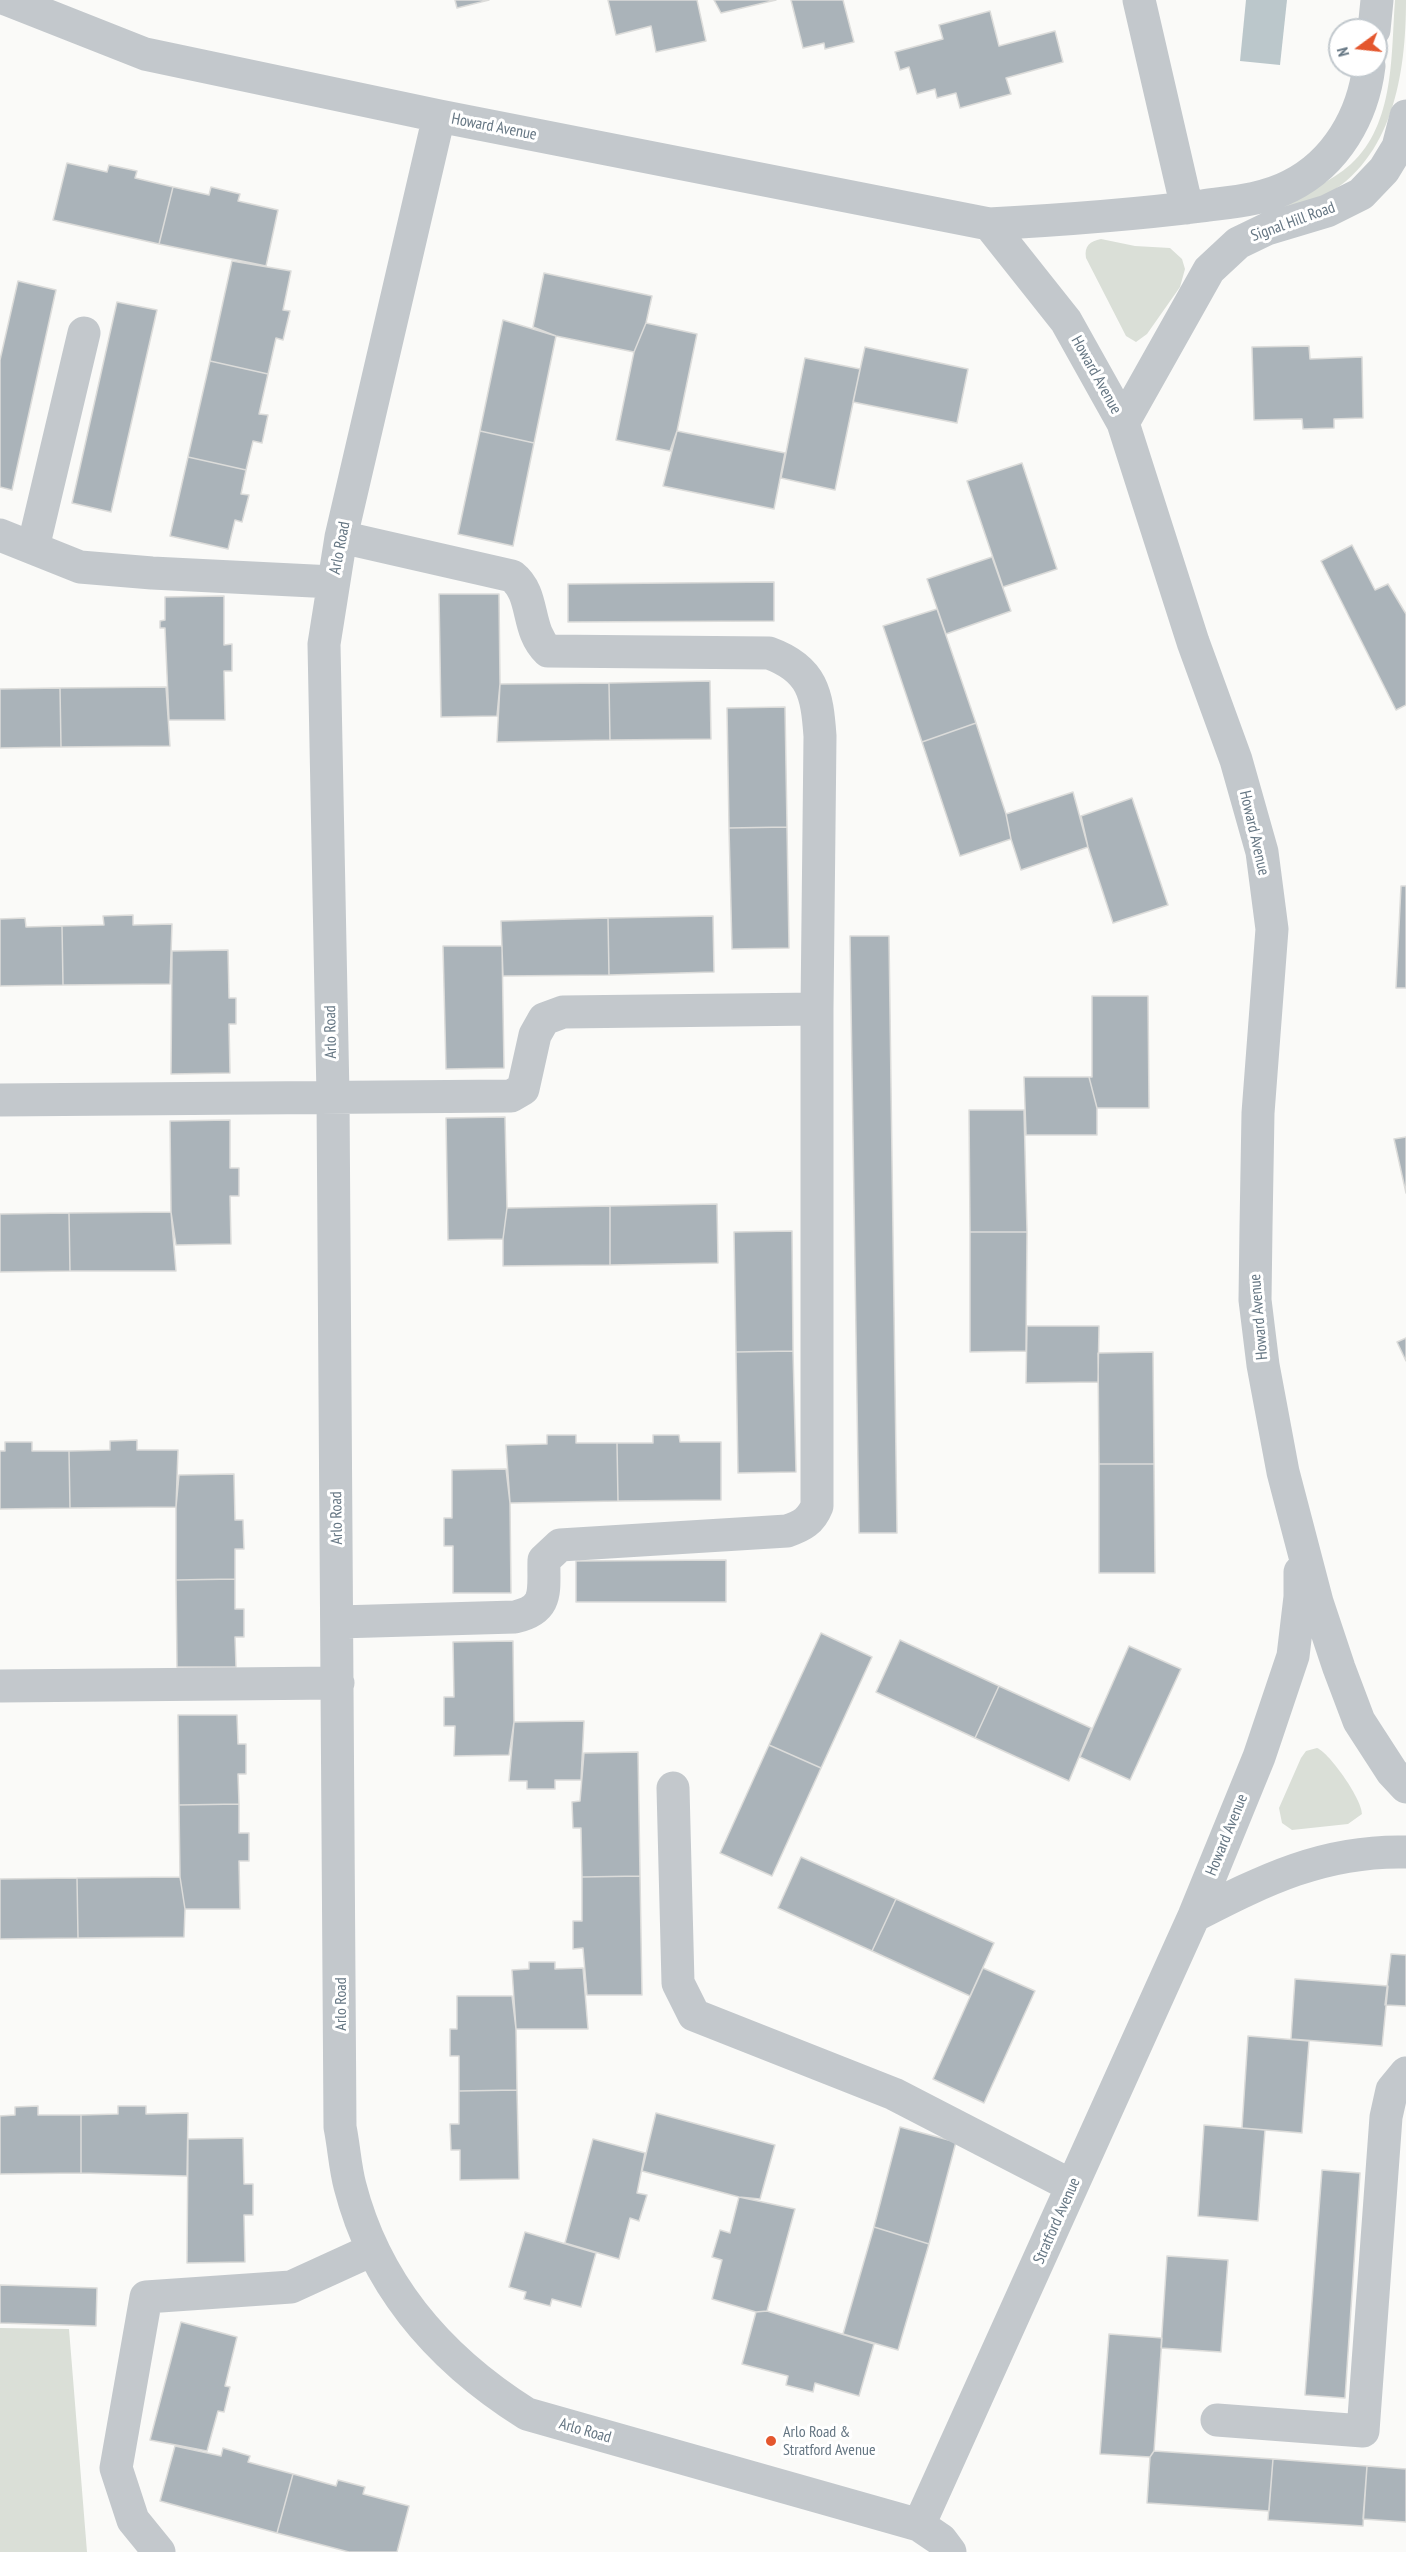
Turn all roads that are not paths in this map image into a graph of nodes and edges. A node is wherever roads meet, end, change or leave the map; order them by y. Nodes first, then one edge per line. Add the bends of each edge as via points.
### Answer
1 (8, 0) edge
2 (1139, 0) edge
3 (1377, 0) edge
4 (42, 6) edge
5 (1375, 18) edge
6 (1367, 78) edge
7 (439, 116) junction
8 (1406, 116) edge
9 (1252, 199) junction
10 (1187, 208) junction
11 (989, 224) junction
12 (1262, 231) junction
13 (84, 333) dead end
14 (1123, 423) junction
15 (0, 535) edge
16 (340, 537) junction
17 (33, 548) junction
18 (333, 582) junction
19 (817, 1009) junction
20 (333, 1096) junction
21 (0, 1100) edge
22 (1299, 1534) junction
23 (338, 1622) junction
24 (338, 1683) junction
25 (0, 1686) edge
26 (1406, 1787) edge
27 (673, 1788) dead end
28 (1406, 1852) edge
29 (1194, 1916) junction
30 (1406, 2073) edge
31 (1072, 2186) junction
32 (372, 2250) junction
33 (1217, 2420) dead end
34 (936, 2542) edge
35 (159, 2552) edge

1 - 4 street, Howard Avenue
2 - 10 street
3 - 5 street
4 - 7 street, Howard Avenue via 145,54
6 - 9 street via 1350,129 1324,163 1290,186
7 - 11 street, Howard Avenue
7 - 16 street, Arlo Road
8 - 12 street, Signal Hill Road via 1398,147 1384,170 1361,194 1327,211
9 - 10 street, Howard Avenue
9 - 12 street
10 - 11 street, Howard Avenue via 1130,216
11 - 14 street, Howard Avenue via 1066,321
12 - 14 street, Signal Hill Road via 1239,243 1209,270
13 - 17 street
14 - 22 street, Howard Avenue via 1193,642 1236,760 1262,852 1272,929 1258,1113 1255,1300 1273,1418
15 - 17 street
16 - 18 street, Arlo Road
16 - 19 street via 512,576 527,595 534,631 548,651 769,653 788,660 801,671 818,706 820,736
17 - 18 street via 80,567
18 - 20 street, Arlo Road via 324,644
19 - 20 street via 563,1012 544,1019 535,1035 523,1089 511,1096
19 - 23 street via 818,1506 813,1517 787,1532 560,1545 544,1560 543,1598 538,1608 522,1616
20 - 21 street
20 - 23 street, Arlo Road
22 - 26 street, Howard Avenue via 1317,1602 1359,1721
22 - 29 street, Howard Avenue via 1300,1597 1293,1656 1259,1757
23 - 24 street, Arlo Road
24 - 25 street
24 - 32 street, Arlo Road via 340,2127 350,2186
27 - 31 street via 678,1983 694,2015 894,2094
28 - 29 street, Howard Avenue via 1323,1860 1266,1878
29 - 31 street, Stratford Avenue
30 - 33 street via 1392,2090 1386,2117 1363,2431
31 - 34 street, Stratford Avenue
32 - 34 street, Arlo Road via 406,2308 450,2357 494,2394 528,2414
32 - 35 street via 291,2287 146,2297 116,2468 133,2520

